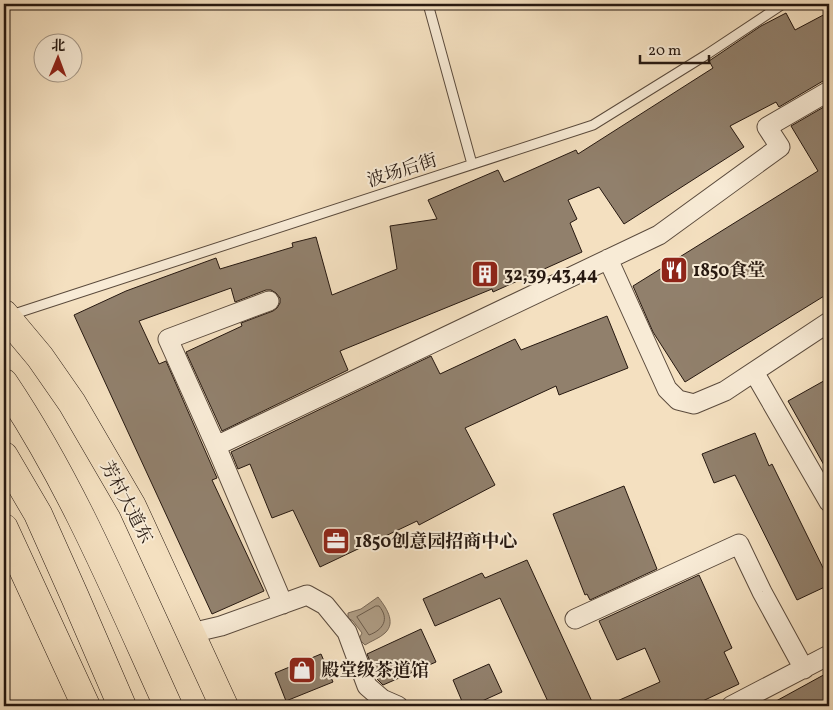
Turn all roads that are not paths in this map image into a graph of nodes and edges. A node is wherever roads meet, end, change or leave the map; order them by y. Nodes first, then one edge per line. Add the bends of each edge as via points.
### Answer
1 (428, 4) edge
2 (783, 4) edge
3 (829, 91) edge
4 (472, 164) junction
5 (608, 259) junction
6 (269, 301) dead end
7 (5, 315) edge
8 (828, 324) edge
9 (754, 372) junction
10 (4, 384) edge
11 (216, 446) junction
12 (4, 456) edge
13 (829, 502) edge
14 (4, 528) edge
15 (283, 604) junction
16 (575, 619) dead end
17 (191, 633) junction
18 (829, 655) edge
19 (804, 669) junction
20 (86, 706) edge
21 (122, 706) edge
22 (168, 706) edge
23 (224, 706) edge
24 (398, 706) edge
25 (731, 706) edge

1 - 4 lane
2 - 4 lane, 波场后街 via 593,125
3 - 5 street via 767,127 780,147 659,235
4 - 7 lane, 波场后街
5 - 9 street via 667,389 678,400 694,404 726,391
5 - 11 street
6 - 11 street via 168,340
7 - 17 main road, 芳村大道东 via 40,357 77,412 132,506
8 - 9 street
9 - 13 street
10 - 22 main road via 66,486
11 - 15 street
12 - 21 main road via 38,514
14 - 20 main road
15 - 17 street
15 - 24 street via 308,595 325,605 347,632 367,686 382,699
16 - 19 street via 739,544
17 - 23 main road, 芳村大道东
18 - 19 street
19 - 25 street

